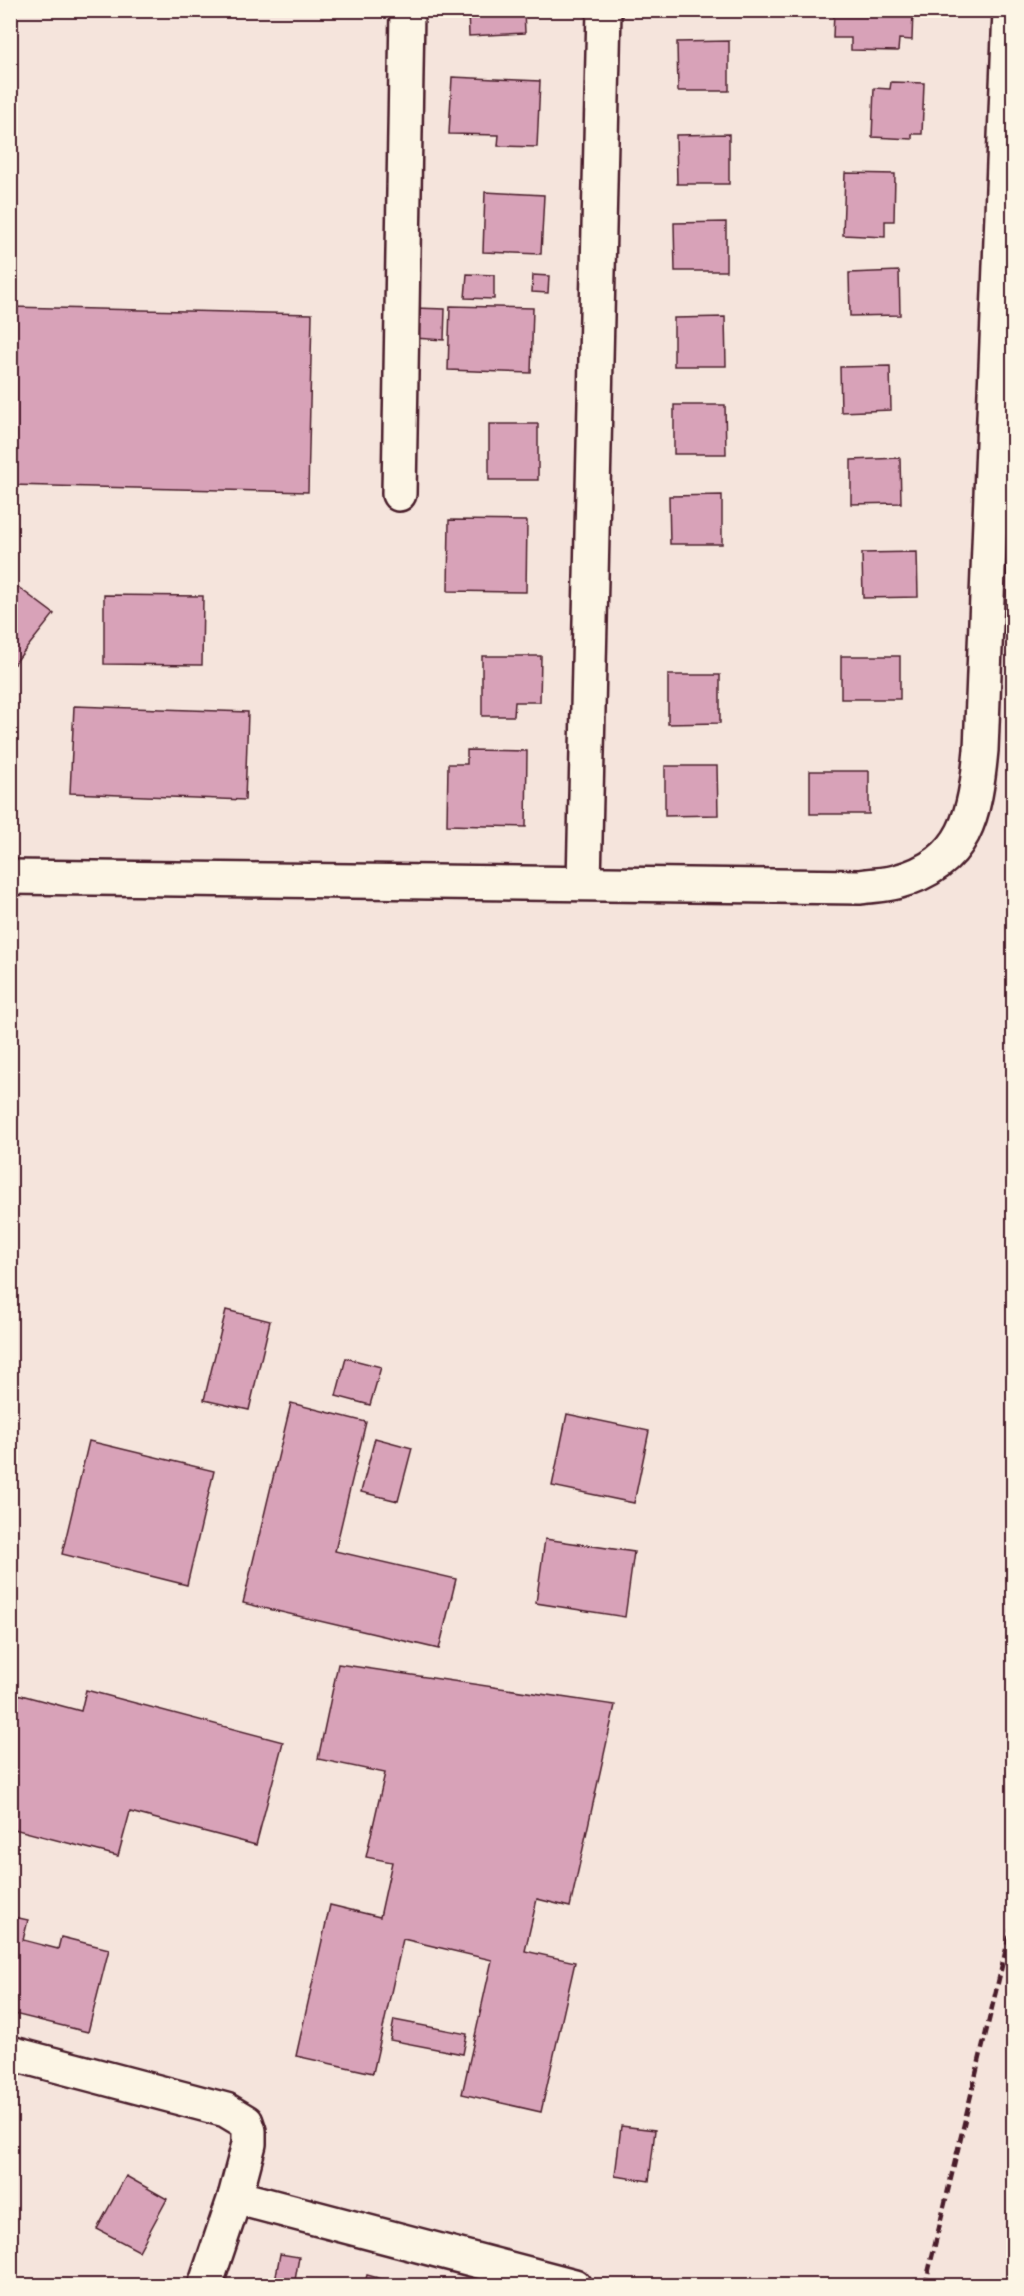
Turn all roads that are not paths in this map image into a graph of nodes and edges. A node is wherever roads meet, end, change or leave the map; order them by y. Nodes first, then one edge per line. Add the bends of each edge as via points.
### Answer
1 (407, 10) edge
2 (604, 10) edge
3 (1010, 10) edge
4 (399, 494) dead end
5 (10, 877) edge
6 (584, 883) junction
7 (10, 2053) edge
8 (235, 2197) junction
9 (205, 2286) edge
10 (574, 2286) edge

1 - 4 street
2 - 6 street
3 - 6 street via 981,750 978,788 969,823 951,852 929,869 896,882 860,887
5 - 6 street
7 - 8 street via 171,2094 238,2116 246,2122 249,2144
8 - 9 street
8 - 10 street

